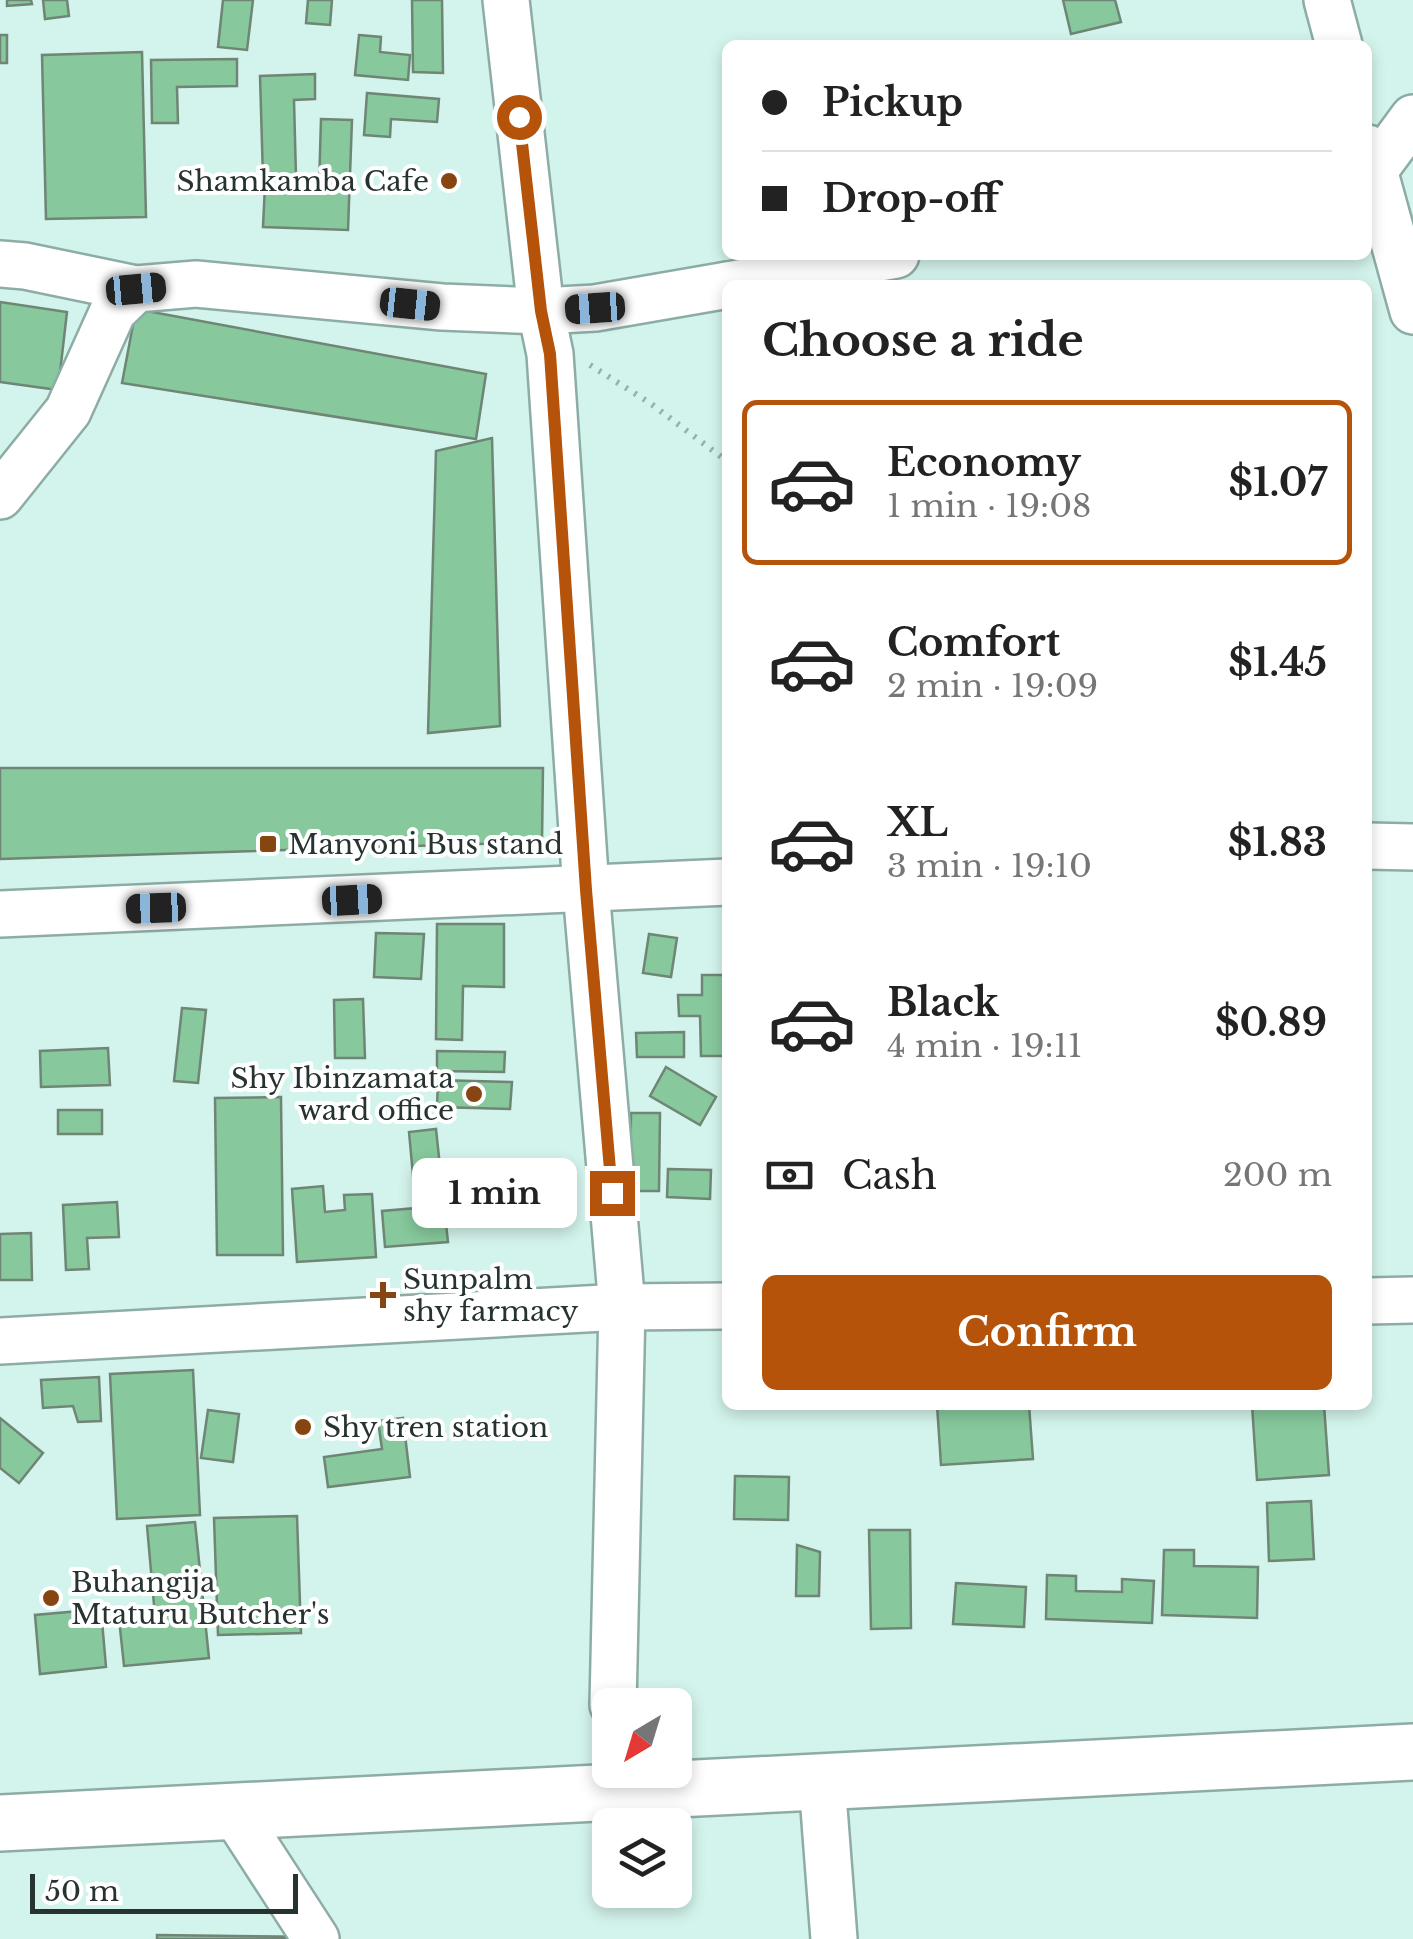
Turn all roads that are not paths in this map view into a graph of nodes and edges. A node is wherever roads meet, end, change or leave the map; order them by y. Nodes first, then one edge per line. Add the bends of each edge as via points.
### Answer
1 (506, 0) edge
2 (1327, 0) edge
3 (1339, 40) edge
4 (1413, 118) edge
5 (1372, 162) edge
6 (1372, 171) edge
7 (868, 260) edge
8 (0, 264) edge
9 (756, 280) edge
10 (722, 286) edge
11 (136, 289) junction
12 (1413, 311) edge
13 (545, 326) junction
14 (0, 496) edge
15 (1372, 846) edge
16 (1413, 847) edge
17 (722, 882) edge
18 (586, 890) junction
19 (0, 914) edge
20 (1372, 1300) edge
21 (1413, 1300) edge
22 (722, 1306) edge
23 (622, 1307) junction
24 (0, 1341) edge
25 (613, 1688) edge
26 (1413, 1752) edge
27 (592, 1780) edge
28 (692, 1780) edge
29 (822, 1782) junction
30 (233, 1812) junction
31 (0, 1823) edge
32 (316, 1939) edge
33 (834, 1939) edge

1 - 13 street
2 - 3 street
4 - 5 street
6 - 12 street
7 - 9 street
8 - 11 street
10 - 13 street via 595,308
11 - 13 street via 196,284 442,307
11 - 14 street via 113,312 68,411
13 - 18 street
15 - 16 street
17 - 18 street
18 - 19 street
18 - 23 street
20 - 21 street
22 - 23 street
23 - 24 street
23 - 25 street
26 - 29 highway
27 - 30 highway
28 - 29 highway
29 - 33 street
30 - 31 highway
30 - 32 street

